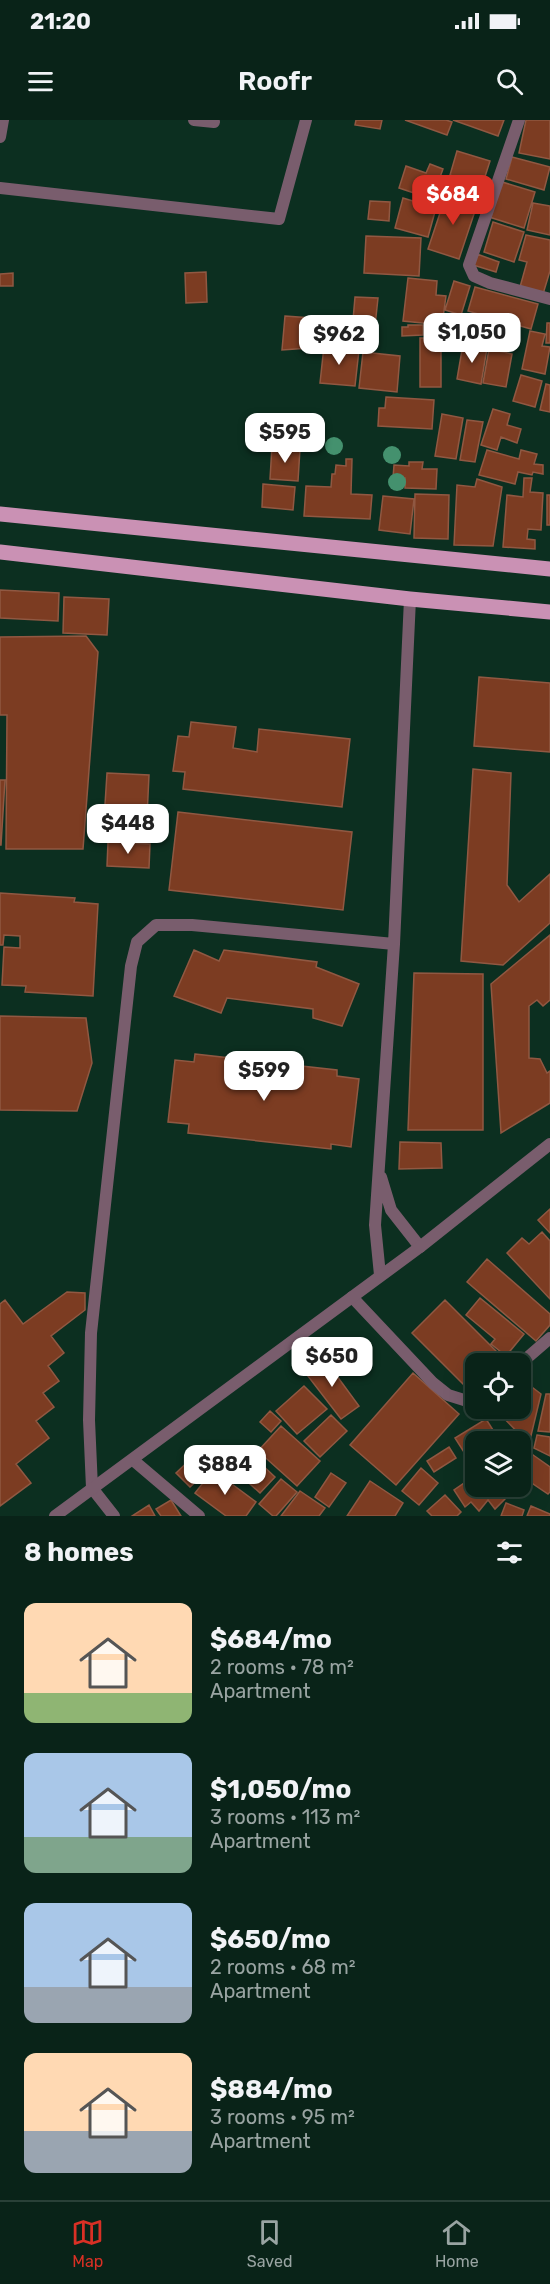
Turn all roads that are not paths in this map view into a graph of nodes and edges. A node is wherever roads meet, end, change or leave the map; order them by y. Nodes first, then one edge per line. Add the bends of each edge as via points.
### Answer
1 (3, 120) edge
2 (194, 120) edge
3 (306, 120) edge
4 (519, 120) edge
5 (214, 122) dead end
6 (0, 137) edge
7 (0, 188) edge
8 (550, 299) edge
9 (0, 514) edge
10 (0, 552) edge
11 (550, 569) edge
12 (410, 599) junction
13 (550, 612) edge
14 (394, 944) junction
15 (550, 1144) edge
16 (379, 1170) junction
17 (420, 1247) junction
18 (380, 1275) junction
19 (352, 1297) junction
20 (550, 1338) edge
21 (531, 1354) edge
22 (465, 1400) edge
23 (133, 1460) junction
24 (92, 1488) junction
25 (55, 1516) edge
26 (114, 1516) edge
27 (200, 1516) edge

1 - 6 street
2 - 5 street
3 - 7 street via 279,219
4 - 8 street via 469,265 474,276 490,283
9 - 11 main road
10 - 12 main road
12 - 13 main road
12 - 14 street
14 - 16 street
14 - 24 street via 192,925 156,925 137,942 131,966 91,1333 88,1420
15 - 17 street
16 - 17 street via 391,1210
16 - 18 street via 375,1225
17 - 18 street
18 - 19 street
19 - 22 street via 433,1383 448,1395
19 - 23 street
20 - 21 street
23 - 24 street
23 - 27 street
24 - 25 street
24 - 26 street

